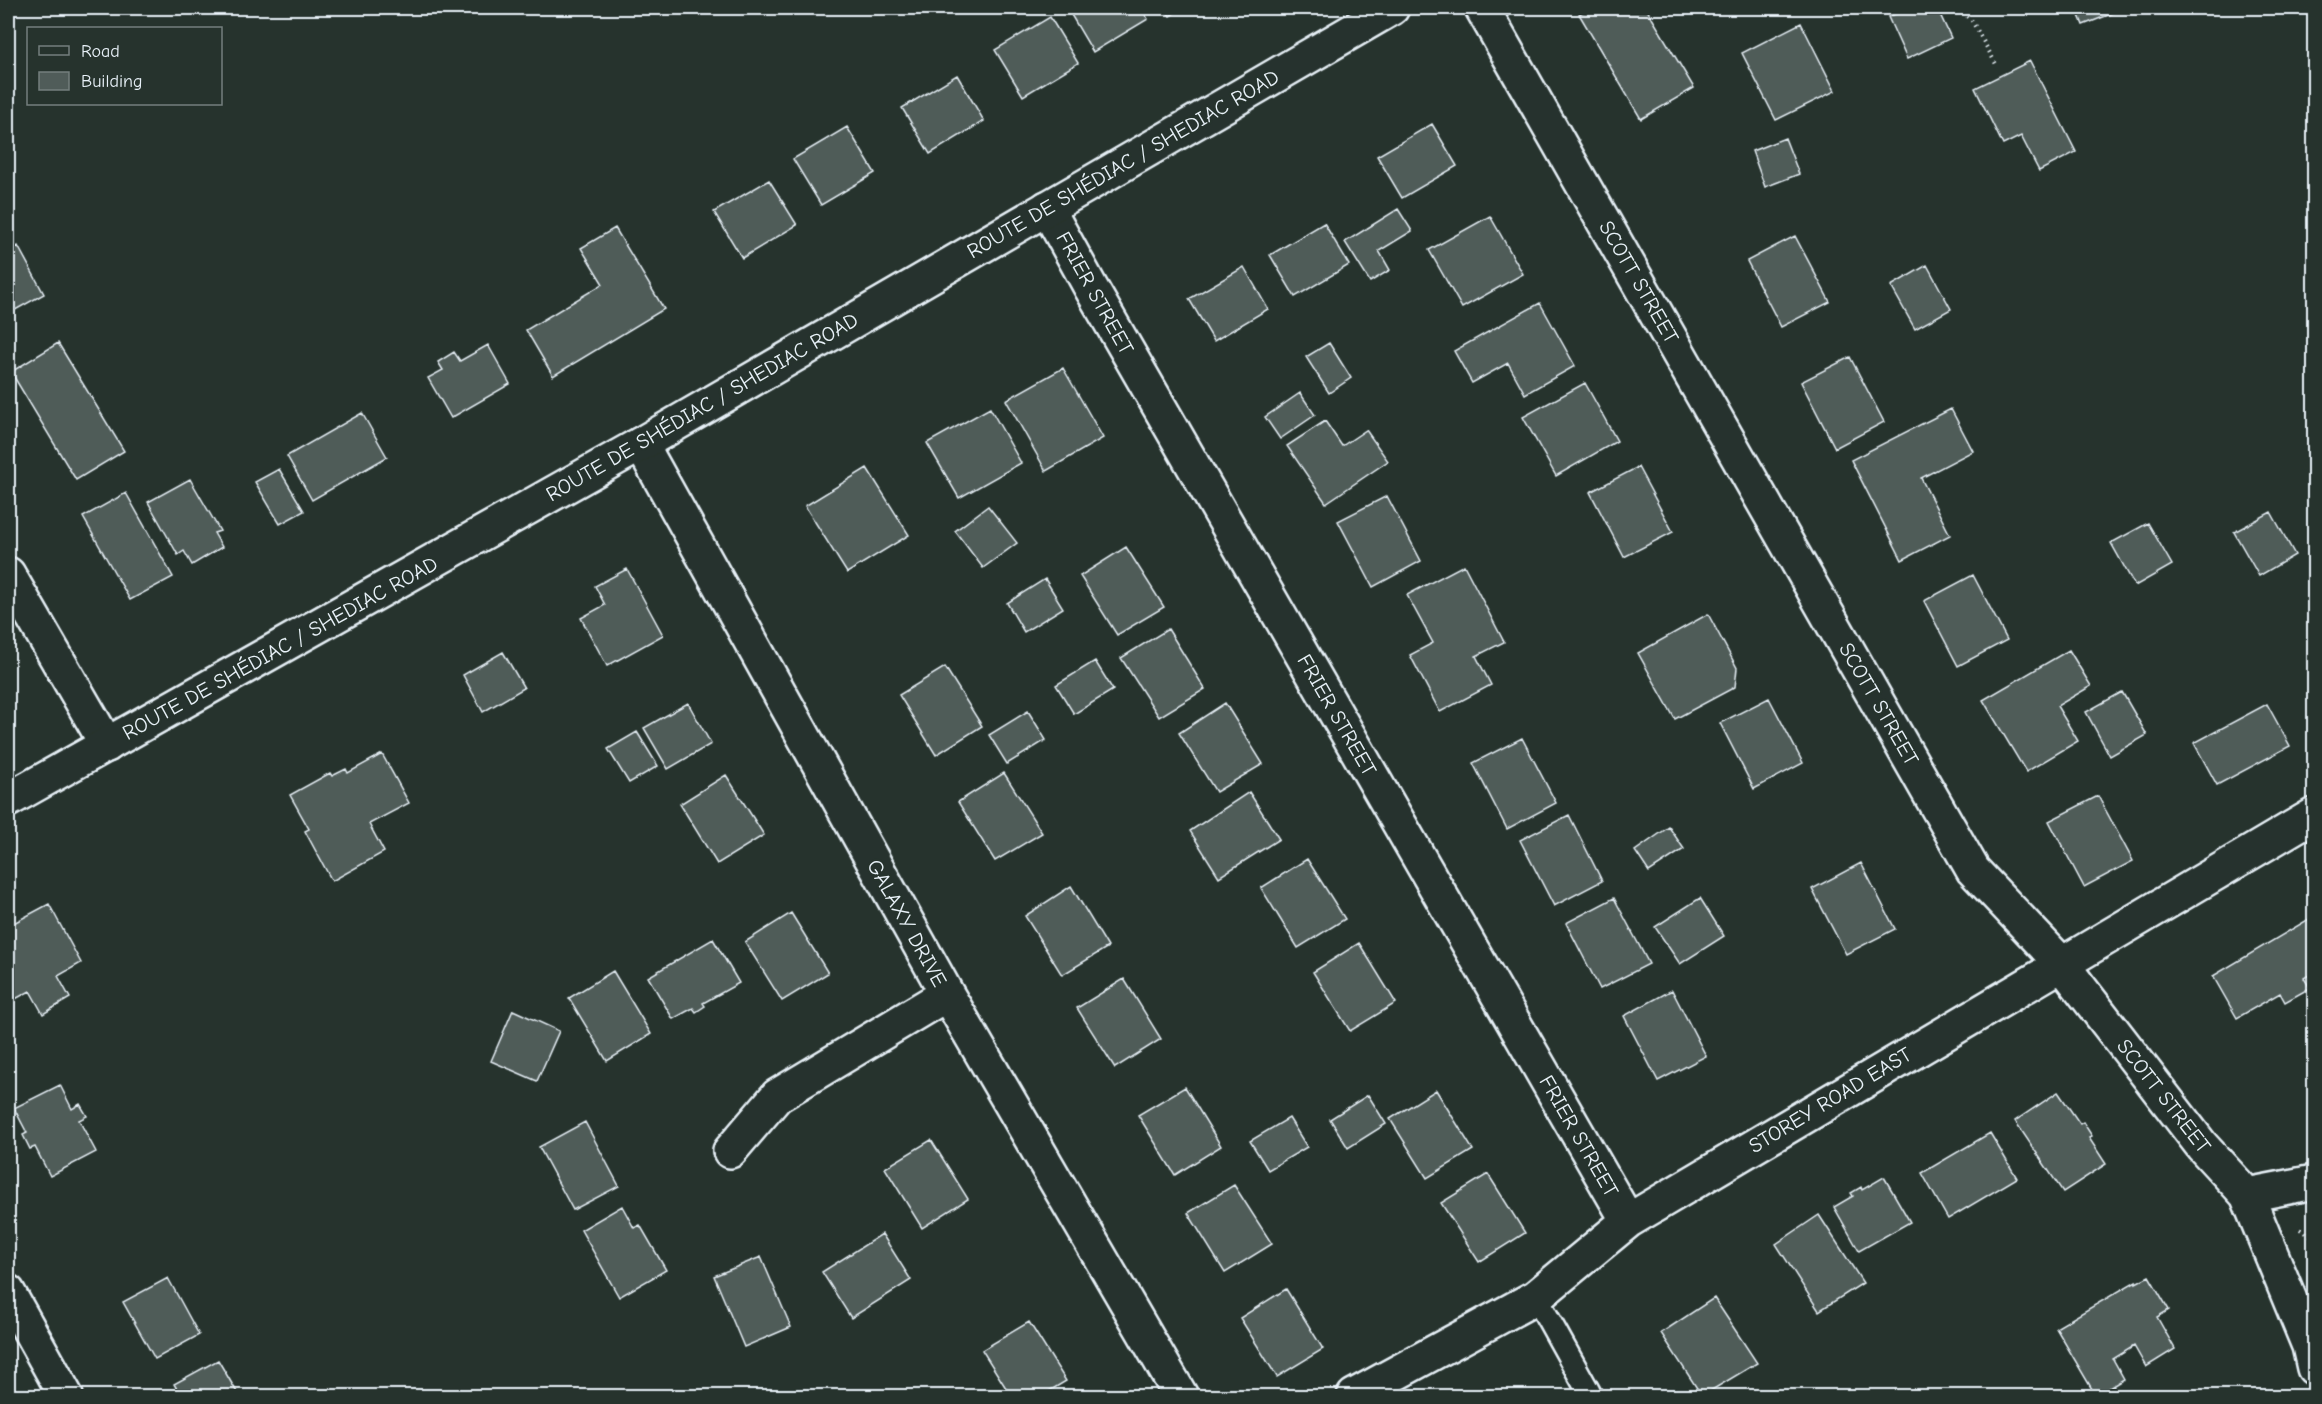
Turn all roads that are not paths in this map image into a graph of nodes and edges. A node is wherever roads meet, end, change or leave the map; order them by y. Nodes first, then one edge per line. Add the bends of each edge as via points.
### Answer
1 (1392, 8) edge
2 (1482, 8) edge
3 (1047, 208) junction
4 (641, 444) junction
5 (8, 574) edge
6 (107, 745) junction
7 (8, 800) edge
8 (2314, 815) edge
9 (2061, 963) junction
10 (946, 994) junction
11 (730, 1151) dead end
12 (2314, 1182) edge
13 (2247, 1195) junction
14 (1628, 1221) junction
15 (8, 1292) edge
16 (1536, 1297) junction
17 (2314, 1368) edge
18 (66, 1396) edge
19 (1181, 1396) edge
20 (1354, 1396) edge
21 (1591, 1396) edge

1 - 3 street, ROUTE DE SHÉDIAC / SHEDIAC ROAD
2 - 9 street, SCOTT STREET via 1973,870
3 - 4 street, ROUTE DE SHÉDIAC / SHEDIAC ROAD
3 - 14 street, FRIER STREET
4 - 6 street, ROUTE DE SHÉDIAC / SHEDIAC ROAD
4 - 10 street, GALAXY DRIVE
5 - 6 street
6 - 7 street, ROUTE DE SHÉDIAC / SHEDIAC ROAD
8 - 9 street, STOREY ROAD EAST
9 - 13 street, SCOTT STREET via 2202,1146
9 - 14 street, STOREY ROAD EAST
10 - 11 street via 777,1096
10 - 19 street, GALAXY DRIVE
12 - 13 street
13 - 17 street, SCOTT STREET via 2309,1346
14 - 16 street, STOREY ROAD EAST
15 - 18 street
16 - 20 street, STOREY ROAD EAST
16 - 21 lane

